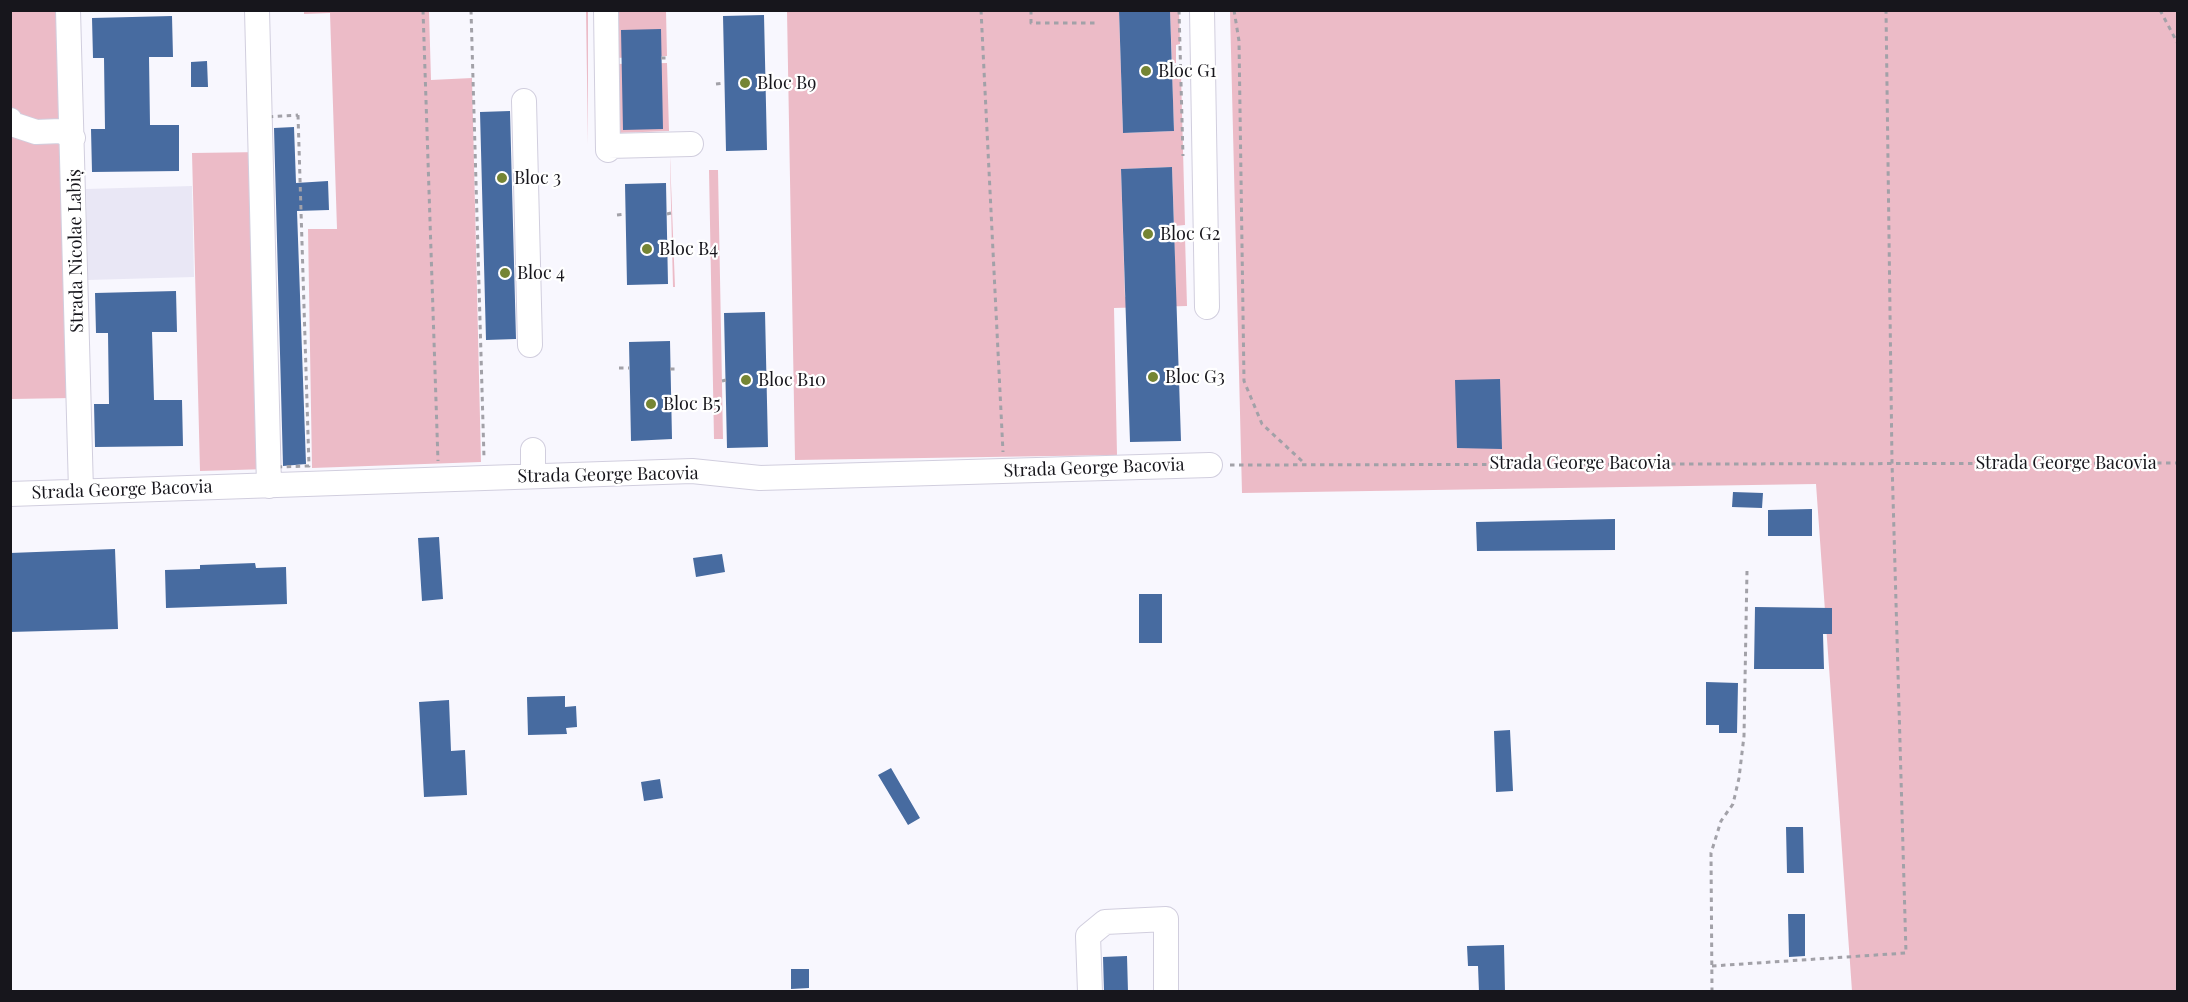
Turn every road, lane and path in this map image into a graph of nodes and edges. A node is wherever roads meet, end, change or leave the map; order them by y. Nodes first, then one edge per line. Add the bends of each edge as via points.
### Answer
1 (68, 10) edge
2 (257, 10) edge
3 (423, 10) edge
4 (471, 10) edge
5 (606, 10) edge
6 (981, 10) edge
7 (1031, 10) edge
8 (1202, 10) edge
9 (1234, 10) edge
10 (1886, 10) edge
11 (2160, 10) edge
12 (1098, 23) dead end
13 (2178, 44) edge
14 (662, 58) dead end
15 (667, 58) dead end
16 (1172, 67) dead end
17 (1180, 67) dead end
18 (724, 83) dead end
19 (716, 84) dead end
20 (524, 101) dead end
21 (288, 116) joint
22 (10, 120) edge
23 (73, 138) junction
24 (475, 138) junction
25 (480, 138) dead end
26 (691, 144) dead end
27 (617, 214) dead end
28 (626, 214) dead end
29 (1174, 231) dead end
30 (1185, 231) dead end
31 (1207, 307) dead end
32 (480, 313) junction
33 (486, 313) dead end
34 (530, 345) dead end
35 (619, 368) dead end
36 (629, 368) dead end
37 (767, 380) dead end
38 (774, 380) dead end
39 (533, 450) dead end
40 (1892, 462) junction
41 (2178, 463) edge
42 (1304, 464) junction
43 (1210, 465) joint
44 (1004, 471) junction
45 (533, 476) junction
46 (485, 478) junction
47 (438, 480) junction
48 (269, 486) junction
49 (81, 491) junction
50 (10, 494) edge
51 (1747, 571) dead end
52 (1712, 966) junction
53 (1090, 992) edge
54 (1166, 992) edge
55 (1712, 992) edge

1 - 23 street, Strada Nicolae Labiș
2 - 48 street
3 - 47 path
4 - 24 path
5 - 26 street via 608,148
6 - 44 path
7 - 12 path via 1031,23
8 - 31 street
9 - 42 path via 1239,41 1244,381 1262,424
10 - 40 path
11 - 13 path
14 - 15 path
16 - 17 path
18 - 19 path
20 - 34 street
21 - 21 path via 298,115 309,466 274,467 267,117
22 - 23 street via 36,132 62,131
23 - 49 street, Strada Nicolae Labiș
24 - 25 path
24 - 32 path
27 - 28 path
29 - 30 path
32 - 33 path
32 - 46 path
35 - 36 path
37 - 38 path
39 - 45 street
40 - 41 path, Strada George Bacovia
40 - 42 path, Strada George Bacovia
40 - 52 path via 1906,953
42 - 43 path, Strada George Bacovia
43 - 44 street, Strada George Bacovia
44 - 45 street, Strada George Bacovia via 760,478 692,471
45 - 46 street, Strada George Bacovia
46 - 47 street, Strada George Bacovia
47 - 48 street, Strada George Bacovia
48 - 49 street, Strada George Bacovia
49 - 50 street, Strada George Bacovia
51 - 52 path via 1744,736 1733,804 1721,821 1711,853
52 - 55 path
53 - 54 street via 1088,936 1105,922 1166,919

